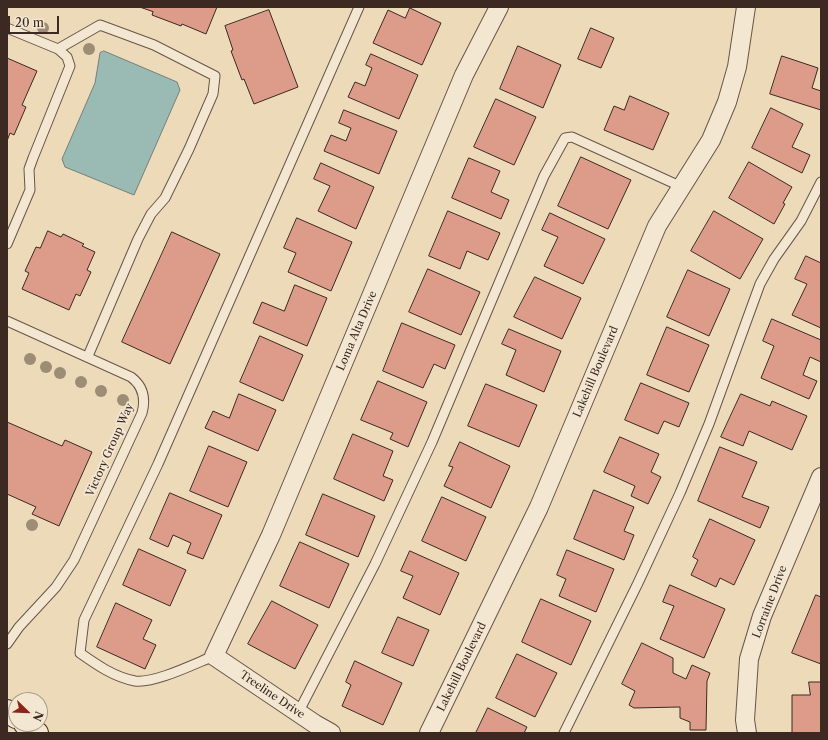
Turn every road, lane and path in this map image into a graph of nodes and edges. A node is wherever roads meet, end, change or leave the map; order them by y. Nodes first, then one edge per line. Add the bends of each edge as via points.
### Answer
1 (499, 7) edge
2 (746, 7) edge
3 (356, 8) edge
4 (7, 28) edge
5 (58, 49) junction
6 (821, 182) edge
7 (682, 186) junction
8 (7, 244) edge
9 (7, 322) edge
10 (88, 356) junction
11 (821, 476) edge
12 (7, 644) edge
13 (214, 656) junction
14 (298, 713) junction
15 (330, 733) edge
16 (429, 733) edge
17 (564, 733) edge
18 (747, 733) edge

1 - 13 street, Loma Alta Drive via 464,75 271,535
2 - 7 street, Lakehill Boulevard via 727,102 711,140
3 - 13 lane via 158,464 84,620 80,653 104,670 136,681 168,675
4 - 5 lane
5 - 8 lane via 67,57 69,70 29,169 30,190
5 - 10 lane via 100,25 154,45 215,76 214,94 165,198 151,214 138,239
6 - 17 lane via 801,221 774,258 760,284 709,424 680,493
7 - 14 lane via 572,137 566,138 544,176 432,442 375,564
7 - 16 street, Lakehill Boulevard via 657,226 539,507
9 - 10 lane, Victory Group Way
10 - 12 lane, Victory Group Way via 135,380 143,393 143,408 74,560 56,587
11 - 18 street, Lorraine Drive via 762,616 748,660
13 - 14 street, Treeline Drive
14 - 15 street, Treeline Drive

